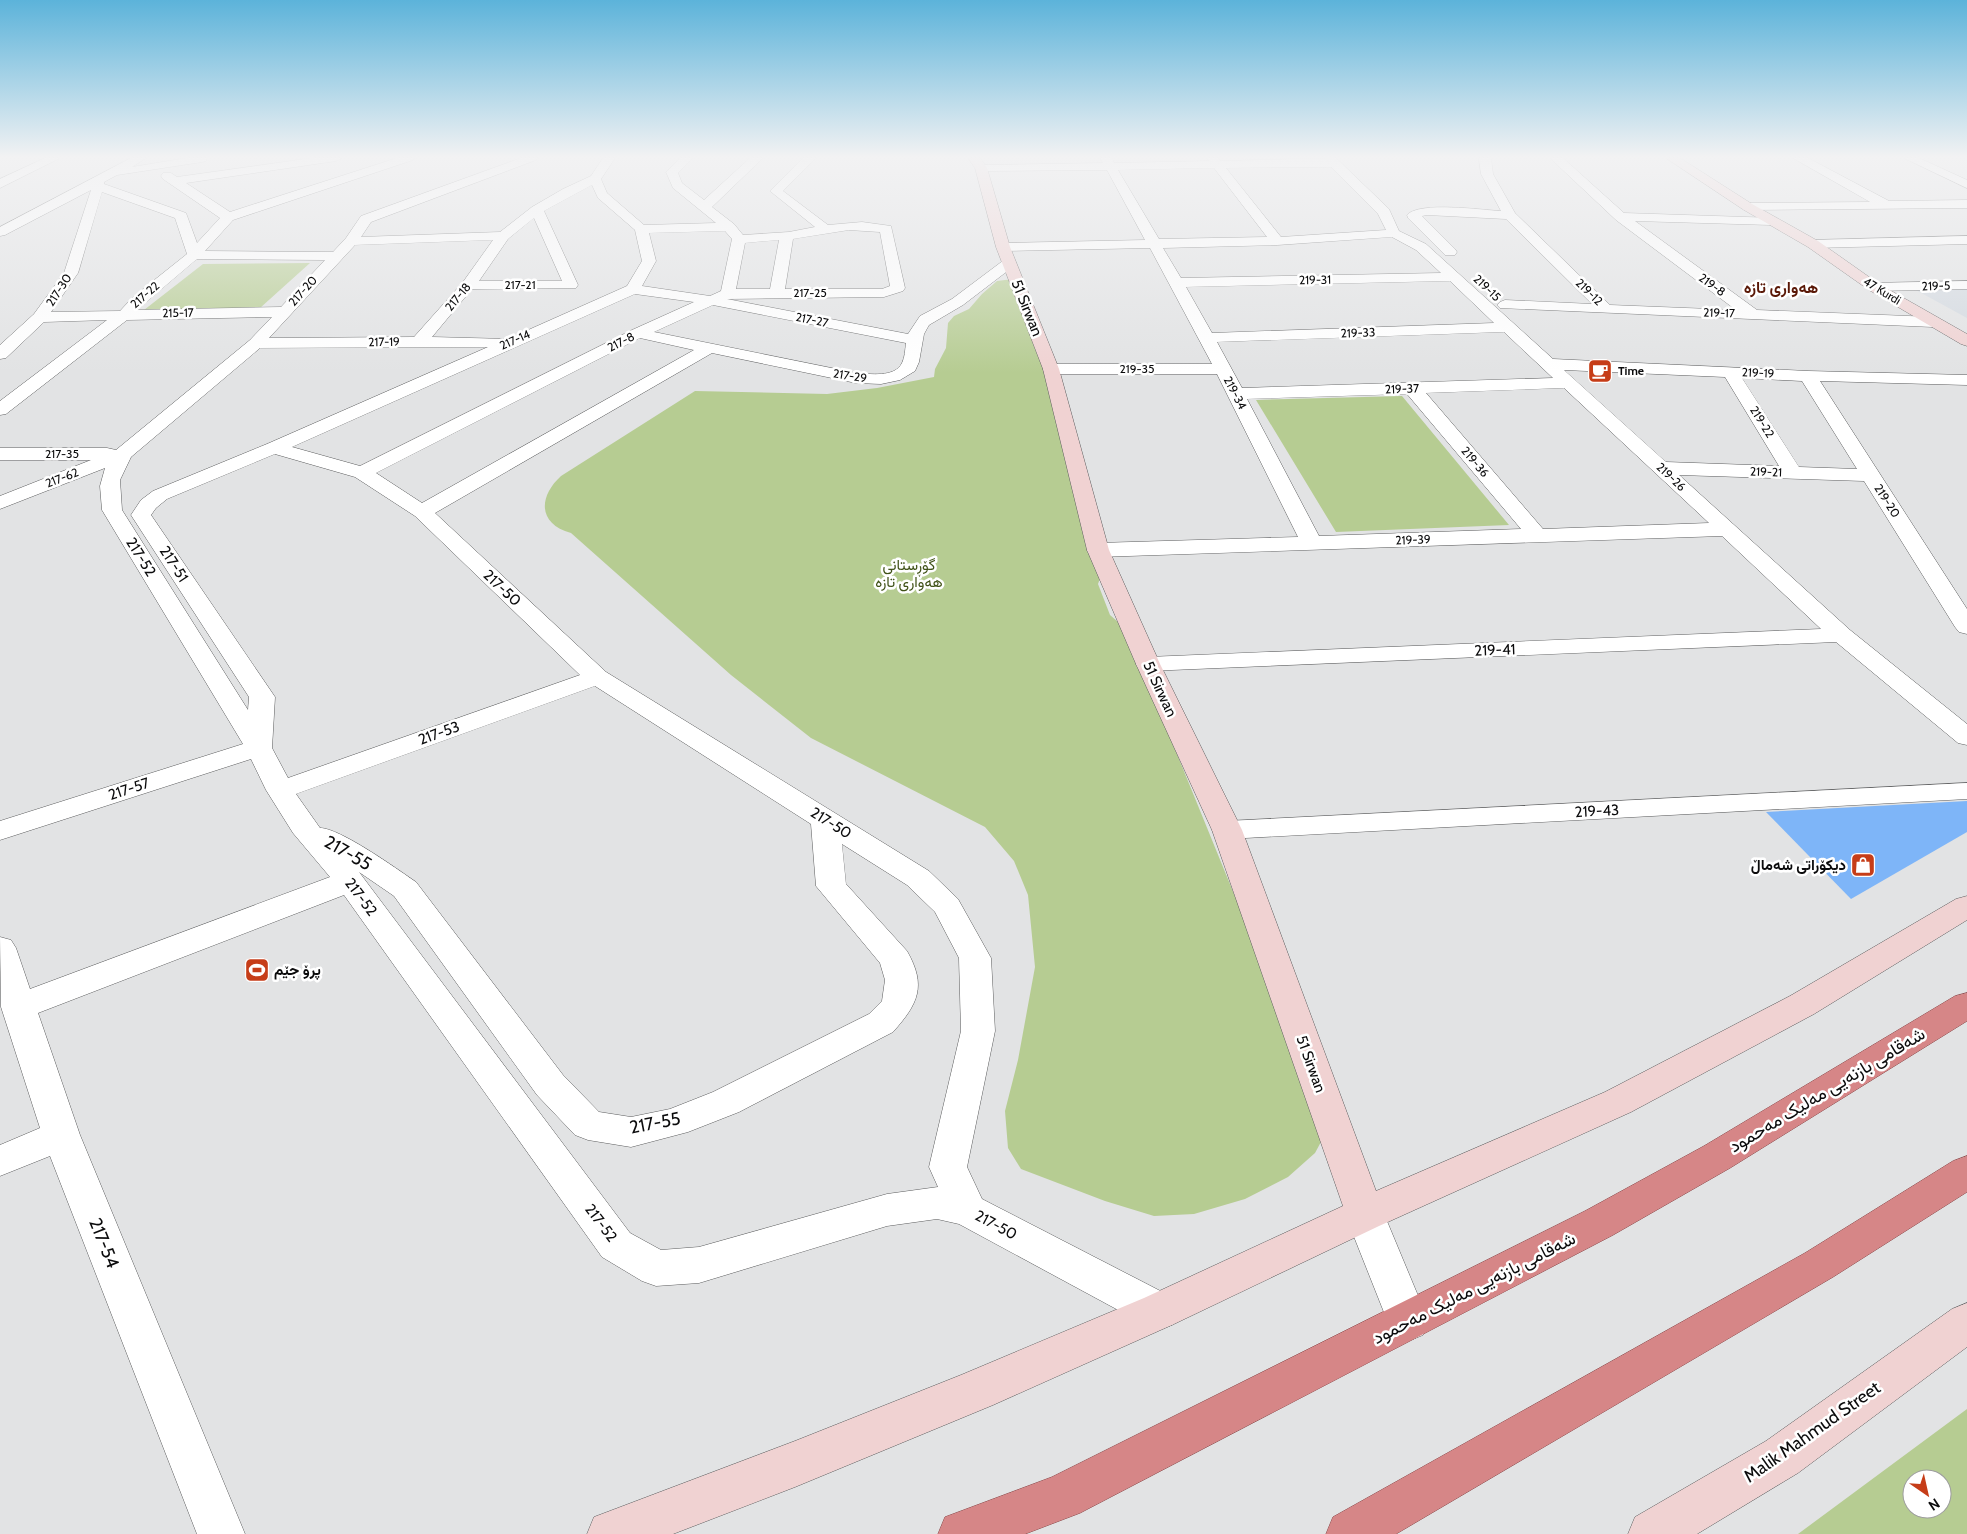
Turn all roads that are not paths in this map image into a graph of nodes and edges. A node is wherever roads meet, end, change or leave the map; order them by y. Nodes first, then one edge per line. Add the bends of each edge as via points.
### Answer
1 (641, 229) edge
2 (83, 230) edge
3 (185, 230) edge
4 (217, 230) edge
5 (359, 230) edge
6 (511, 230) edge
7 (546, 230) edge
8 (655, 230) edge
9 (730, 230) edge
10 (817, 230) edge
11 (886, 230) edge
12 (998, 230) edge
13 (1147, 230) edge
14 (1268, 230) edge
15 (1392, 230) edge
16 (1425, 230) edge
17 (1525, 230) edge
18 (1636, 230) edge
19 (1789, 230) edge
20 (734, 233) junction
21 (1394, 233) junction
22 (503, 236) junction
23 (788, 236) junction
24 (1967, 240) edge
25 (351, 241) junction
26 (1277, 241) junction
27 (1155, 244) junction
28 (1813, 244) junction
29 (1006, 255) junction
30 (194, 256) junction
31 (335, 256) junction
32 (1456, 268) junction
33 (1176, 283) junction
34 (468, 285) junction
35 (571, 285) junction
36 (1967, 285) edge
37 (1874, 287) junction
38 (633, 290) junction
39 (728, 293) junction
40 (778, 293) junction
41 (709, 300) junction
42 (1501, 302) joint
43 (1606, 309) junction
44 (285, 312) junction
45 (125, 314) junction
46 (1753, 315) junction
47 (38, 320) junction
48 (1933, 322) junction
49 (9, 325) dead end
50 (1509, 328) junction
51 (638, 333) junction
52 (1206, 338) junction
53 (518, 339) junction
54 (915, 340) junction
55 (1967, 341) edge
56 (419, 342) junction
57 (256, 343) junction
58 (709, 348) junction
59 (0, 354) edge
60 (1052, 369) junction
61 (1222, 369) junction
62 (1730, 372) junction
63 (1569, 374) junction
64 (1808, 376) junction
65 (1967, 380) edge
66 (1412, 388) junction
67 (1235, 394) junction
68 (0, 410) edge
69 (274, 448) junction
70 (0, 454) edge
71 (123, 454) junction
72 (1662, 468) junction
73 (362, 473) junction
74 (1793, 473) junction
75 (1870, 475) junction
76 (0, 503) edge
77 (422, 512) junction
78 (1727, 529) junction
79 (1538, 536) junction
80 (1312, 543) junction
81 (1098, 550) junction
82 (1967, 627) edge
83 (1842, 635) junction
84 (1148, 664) junction
85 (597, 677) junction
86 (1967, 736) edge
87 (259, 748) junction
88 (280, 790) junction
89 (1967, 791) edge
90 (825, 819) junction
91 (303, 827) junction
92 (1227, 830) junction
93 (0, 831) edge
94 (350, 882) junction
95 (1967, 906) edge
96 (0, 948) edge
97 (1967, 1005) edge
98 (18, 1007) junction
99 (61, 1135) junction
100 (0, 1161) edge
101 (1967, 1172) edge
102 (968, 1210) junction
103 (1365, 1214) junction
104 (1159, 1311) junction
105 (1408, 1322) junction
106 (1967, 1322) edge
107 (221, 1534) edge
108 (611, 1534) edge
109 (962, 1534) edge
110 (1350, 1534) edge
111 (1652, 1534) edge

1 - 38 street via 649,260
2 - 47 street, 217-30 via 71,273
3 - 30 street
4 - 30 street, 217-22
5 - 25 street, 217-20
6 - 22 street, 217-18
7 - 35 street
8 - 20 street
9 - 20 street
10 - 23 street
11 - 40 street, 217-25 via 898,288 884,293
12 - 29 main road, 51 Sirwan
13 - 27 street, 219-34
14 - 26 street
15 - 21 street
16 - 32 street
17 - 43 street, 219-12
18 - 46 street, 219-8
19 - 28 main road, 47 Kurdi
20 - 23 street
20 - 39 street
21 - 26 street
21 - 32 street, 219-26
22 - 25 street
22 - 34 street, 217-18
23 - 40 street
24 - 28 street
25 - 31 street, 217-20
26 - 27 street
27 - 29 street
27 - 33 street, 219-34
28 - 37 main road, 47 Kurdi
29 - 54 street, 217-29 via 964,297 924,321
29 - 60 main road, 51 Sirwan
30 - 31 street
30 - 45 street, 217-22
31 - 44 street, 217-20
32 - 33 street, 219-31
32 - 50 street, 219-26
33 - 52 street, 219-34
34 - 35 street, 217-21
34 - 56 street, 217-18
35 - 53 street
36 - 37 street, 219-5
37 - 48 main road, 47 Kurdi
38 - 41 street, 217-27
38 - 53 street, 217-14
39 - 40 street, 217-25
39 - 41 street, 217-8
41 - 51 street, 217-8
41 - 54 street, 217-27
42 - 43 street, 219-17
42 - 63 street, 219-15
43 - 46 street, 219-17
44 - 45 street, 215-17
44 - 57 street, 217-20
45 - 47 street, 215-17
45 - 68 street, 217-22
46 - 48 street, 219-17
47 - 49 street, 215-17
47 - 59 street, 217-30
48 - 55 main road, 47 Kurdi
50 - 52 street, 219-33
50 - 63 street, 219-26 via 1548,364
51 - 58 street, 217-29
51 - 73 street, 217-8
52 - 61 street, 219-34
53 - 56 street, 217-19
53 - 69 street, 217-14
54 - 58 street, 217-29 via 909,368 903,373 871,380
56 - 57 street, 217-19
57 - 71 street, 217-20
58 - 77 street
60 - 61 street, 219-35
60 - 81 main road, 51 Sirwan
61 - 67 street, 219-34
62 - 63 street, 219-19
62 - 64 street, 219-19
62 - 74 street, 219-22
63 - 66 street, 219-37
63 - 72 street, 219-26
64 - 65 street, 219-19
64 - 75 street, 219-20
66 - 67 street, 219-37
66 - 79 street, 219-36
67 - 80 street, 219-34
69 - 73 street, 217-50
69 - 87 street, 217-51 via 160,495 148,504 141,515 262,698
70 - 71 street, 217-35
71 - 76 street, 217-62
71 - 87 street, 217-52 via 111,474 109,493 112,510
72 - 74 street, 219-21
72 - 78 street, 219-26
73 - 77 street, 217-50
74 - 75 street, 219-21
75 - 82 street, 219-20
77 - 85 street, 217-50
78 - 79 street, 219-39
78 - 83 street, 219-26
79 - 80 street, 219-39
80 - 81 street, 219-39
81 - 84 main road, 51 Sirwan
83 - 84 street, 219-41
83 - 86 street, 219-26
84 - 92 main road, 51 Sirwan
85 - 88 street, 217-53
85 - 90 street, 217-50
87 - 88 street, 217-52
87 - 93 street, 217-57
88 - 91 street, 217-52
89 - 92 street, 219-43
90 - 91 street, 217-55 via 831,886 895,959 902,980 898,1006 881,1023 726,1102 675,1122 631,1132 588,1125 550,1085 406,889
90 - 102 street, 217-50 via 918,878 947,906 975,958 978,1031 948,1167
91 - 94 street, 217-52
92 - 103 main road, 51 Sirwan
94 - 98 street
94 - 102 street, 217-52 via 616,1245 656,1268 699,1266 887,1210 936,1203
95 - 103 main road via 1802,1006 1627,1097
96 - 98 street, 217-54
97 - 105 highway, شەقامی بازنەیی مەلیک مەحمود via 1599,1223
98 - 99 street, 217-54
99 - 100 street
99 - 107 street, 217-54
101 - 110 highway via 1819,1264
102 - 104 street, 217-50
103 - 104 main road
103 - 105 street
104 - 108 main road via 786,1468
105 - 109 highway, شەقامی بازنەیی مەلیک مەحمود via 1063,1496
106 - 111 main road, Malik Mahmud Street via 1782,1457

